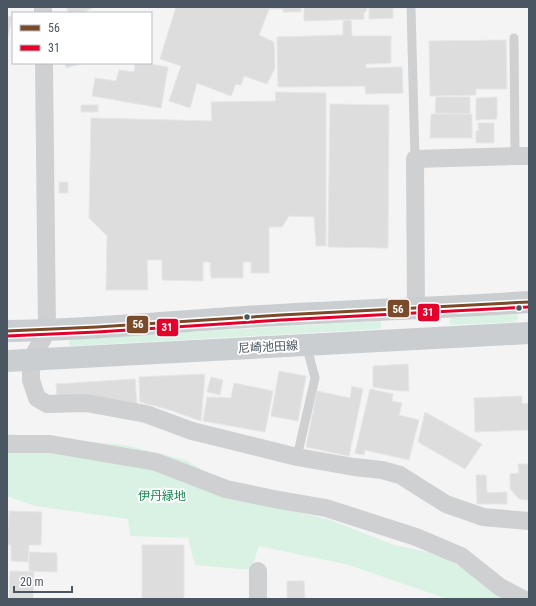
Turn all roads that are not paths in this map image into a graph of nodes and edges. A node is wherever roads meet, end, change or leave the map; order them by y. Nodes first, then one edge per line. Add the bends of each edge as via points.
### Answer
1 (411, 7) edge
2 (514, 38) dead end
3 (44, 64) edge
4 (522, 156) edge
5 (415, 159) junction
6 (529, 302) edge
7 (416, 309) junction
8 (7, 331) edge
9 (47, 331) junction
10 (529, 333) edge
11 (306, 344) junction
12 (31, 360) junction
13 (7, 361) edge
14 (7, 444) edge
15 (297, 457) junction
16 (529, 521) edge
17 (258, 571) dead end
18 (258, 599) edge
19 (523, 599) edge

1 - 5 lane
2 - 4 lane
3 - 9 street
4 - 5 street
5 - 7 street
6 - 7 main road
7 - 9 main road via 247,317
8 - 9 main road
9 - 12 street
10 - 11 main road, 尼崎池田線
11 - 12 main road, 尼崎池田線
11 - 15 lane via 315,378
12 - 13 main road, 尼崎池田線
12 - 15 street via 31,380 37,398 47,404 86,403 146,414 192,431
14 - 19 street via 50,444 156,462 226,489 326,508 416,537 461,556 500,586
15 - 16 street via 382,470 400,476 446,504 483,516
17 - 18 street

